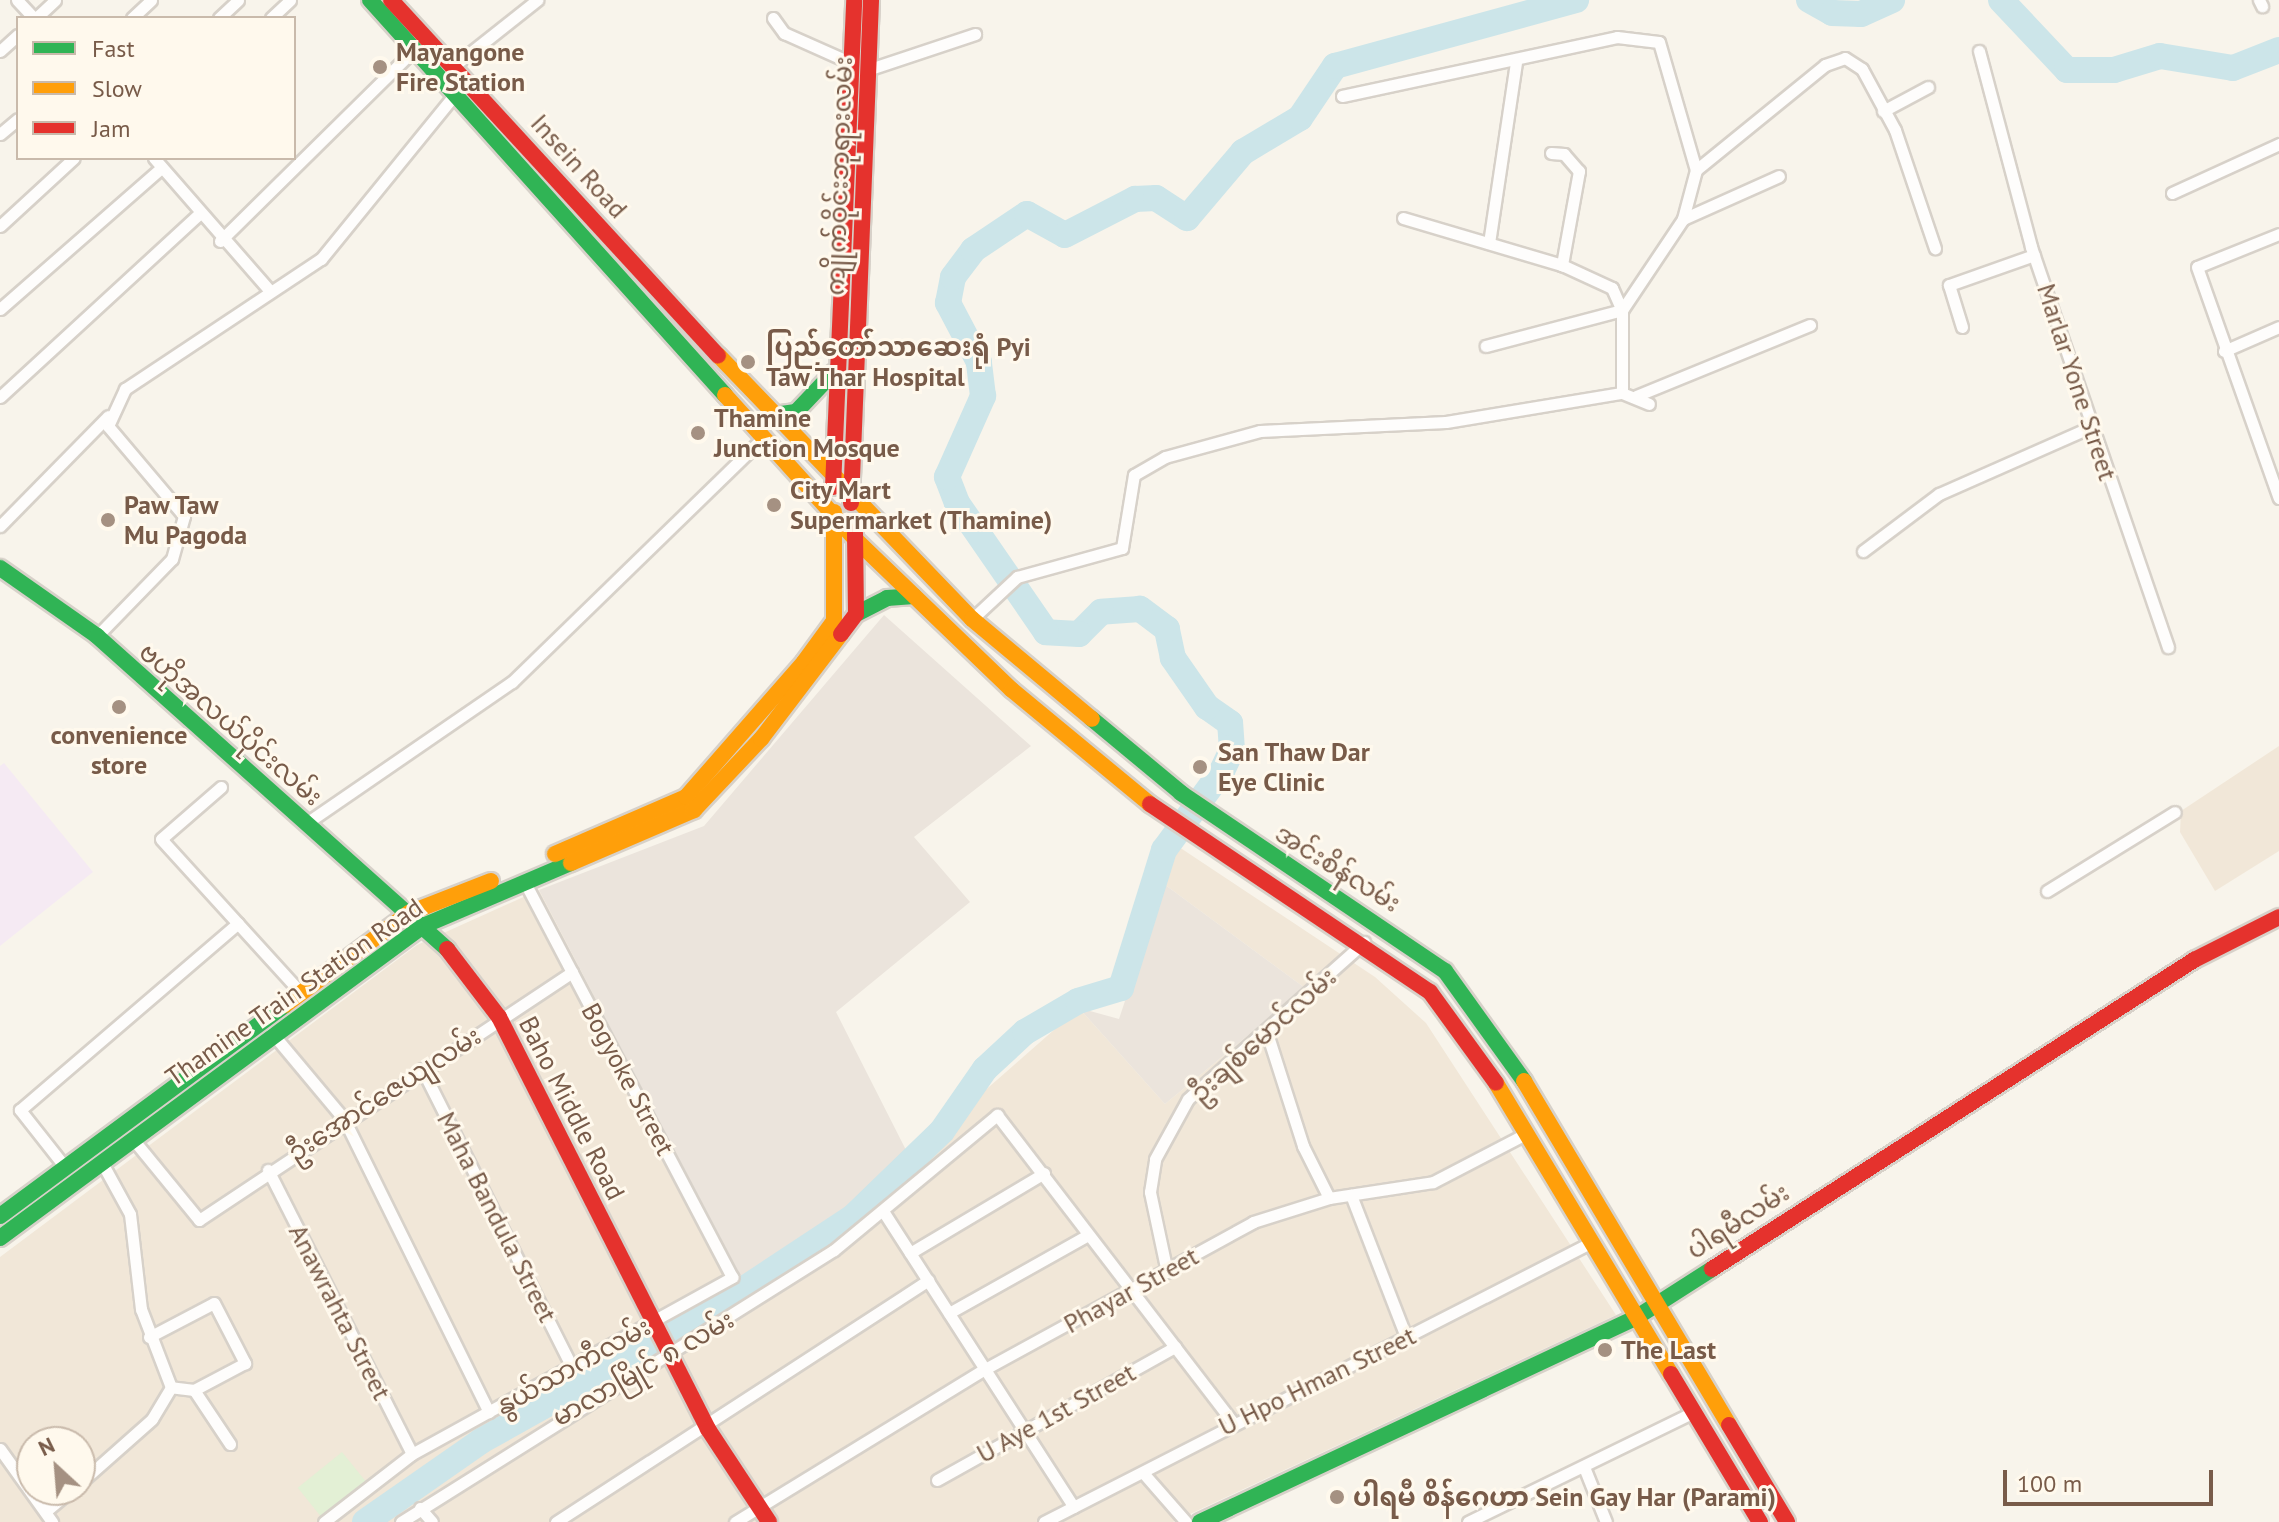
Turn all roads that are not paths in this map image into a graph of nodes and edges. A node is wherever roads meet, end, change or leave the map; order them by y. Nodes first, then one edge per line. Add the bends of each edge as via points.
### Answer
1 (17, 0) edge
2 (55, 0) edge
3 (151, 0) edge
4 (238, 0) edge
5 (290, 0) edge
6 (370, 0) edge
7 (391, 0) edge
8 (537, 0) edge
9 (854, 0) edge
10 (871, 0) edge
11 (33, 16) edge
12 (37, 16) edge
13 (134, 16) edge
14 (221, 16) edge
15 (273, 16) edge
16 (773, 18) dead end
17 (975, 34) dead end
18 (16, 37) edge
19 (420, 43) junction
20 (0, 51) edge
21 (1979, 51) dead end
22 (849, 62) junction
23 (1516, 62) junction
24 (455, 65) junction
25 (867, 70) junction
26 (1928, 87) dead end
27 (455, 94) junction
28 (1342, 96) dead end
29 (1883, 111) junction
30 (16, 121) edge
31 (0, 134) edge
32 (2279, 144) edge
33 (1551, 153) dead end
34 (72, 160) edge
35 (158, 163) edge
36 (1696, 170) junction
37 (1779, 176) dead end
38 (2172, 193) dead end
39 (200, 213) junction
40 (1403, 218) dead end
41 (1683, 219) junction
42 (0, 226) edge
43 (2279, 234) edge
44 (220, 241) junction
45 (1489, 243) junction
46 (1935, 248) dead end
47 (2034, 255) junction
48 (1562, 265) junction
49 (270, 291) junction
50 (0, 309) edge
51 (1622, 310) junction
52 (1810, 325) dead end
53 (1962, 327) dead end
54 (2279, 327) edge
55 (1486, 346) dead end
56 (2224, 351) junction
57 (731, 367) joint
58 (834, 372) junction
59 (1622, 393) junction
60 (1636, 396) junction
61 (0, 397) edge
62 (1649, 404) dead end
63 (774, 415) junction
64 (108, 421) junction
65 (2091, 427) junction
66 (765, 436) junction
67 (833, 481) junction
68 (2279, 498) edge
69 (850, 499) junction
70 (834, 514) junction
71 (0, 526) edge
72 (856, 540) junction
73 (1863, 551) dead end
74 (0, 568) edge
75 (914, 596) junction
76 (856, 614) junction
77 (972, 619) junction
78 (97, 636) junction
79 (2168, 647) dead end
80 (221, 787) dead end
81 (2175, 812) dead end
82 (308, 822) junction
83 (524, 880) junction
84 (2047, 891) dead end
85 (1342, 898) junction
86 (409, 913) junction
87 (2279, 917) edge
88 (1328, 919) junction
89 (238, 923) junction
90 (423, 926) junction
91 (1364, 941) junction
92 (572, 972) junction
93 (300, 992) junction
94 (286, 1013) junction
95 (499, 1017) junction
96 (272, 1032) junction
97 (1267, 1033) junction
98 (422, 1069) junction
99 (344, 1119) junction
100 (1527, 1133) junction
101 (132, 1138) junction
102 (101, 1154) junction
103 (65, 1167) junction
104 (268, 1170) junction
105 (1044, 1173) junction
106 (1351, 1195) junction
107 (1329, 1198) junction
108 (883, 1211) junction
109 (0, 1216) edge
110 (1086, 1236) junction
111 (0, 1238) edge
112 (1592, 1242) junction
113 (910, 1253) junction
114 (1167, 1272) junction
115 (732, 1277) joint
116 (928, 1280) junction
117 (1129, 1294) junction
118 (1657, 1302) junction
119 (949, 1313) junction
120 (1637, 1317) junction
121 (654, 1325) junction
122 (149, 1337) junction
123 (1406, 1337) junction
124 (1175, 1347) junction
125 (669, 1355) junction
126 (571, 1365) junction
127 (985, 1369) junction
128 (171, 1387) junction
129 (194, 1390) junction
130 (489, 1412) junction
131 (1694, 1412) junction
132 (1232, 1421) junction
133 (708, 1429) junction
134 (1025, 1431) junction
135 (230, 1444) dead end
136 (0, 1449) edge
137 (412, 1454) junction
138 (1584, 1467) junction
139 (96, 1469) edge
140 (1145, 1475) junction
141 (937, 1480) dead end
142 (52, 1506) edge
143 (759, 1507) junction
144 (1074, 1507) junction
145 (420, 1508) junction
146 (46, 1511) junction
147 (1474, 1521) edge
148 (52, 1522) edge
149 (324, 1522) edge
150 (401, 1522) edge
151 (432, 1522) edge
152 (556, 1522) edge
153 (735, 1522) edge
154 (769, 1522) edge
155 (1044, 1522) edge
156 (1186, 1522) edge
157 (1200, 1522) edge
158 (1606, 1522) edge
159 (1760, 1522) edge
160 (1787, 1522) edge

1 - 11 street
2 - 12 street
3 - 13 street
4 - 14 street
5 - 15 street
6 - 19 main road
7 - 19 main road, Insein Road
8 - 24 street
9 - 22 main road, ကျိုက်ဝိုင်းဘုရားလမ်း
10 - 25 main road, ကျိုက်ဝိုင်းဘုရားလမ်း
16 - 22 street via 784,33
17 - 25 street
18 - 20 street
19 - 24 main road, Insein Road
19 - 27 main road
19 - 44 street
21 - 47 street, Marlar Yone Street
22 - 58 main road, ကျိုက်ဝိုင်းဘုရားလမ်း
23 - 28 street
23 - 36 street via 1651,35
23 - 45 street
24 - 57 main road, Insein Road
25 - 69 main road, ကျိုက်ဝိုင်းဘုရားလမ်း
26 - 29 street
27 - 49 street via 321,259
27 - 66 main road
29 - 36 street via 1862,69 1835,60
29 - 46 street
30 - 31 street
32 - 38 street
33 - 48 street via 1564,154 1579,171
34 - 42 street
35 - 39 street
35 - 50 street
36 - 41 street
37 - 41 street
39 - 44 street
39 - 61 street
40 - 45 street
41 - 51 street
43 - 56 street via 2197,267
44 - 49 street
45 - 48 street
47 - 53 street via 1949,285
47 - 65 street, Marlar Yone Street
48 - 51 street via 1612,288
49 - 64 street via 125,389
51 - 55 street
51 - 59 street
52 - 60 street
54 - 56 street
56 - 68 street
57 - 63 main road, အင်းစိန်လမ်း
58 - 63 main road via 796,412
58 - 67 main road, ကျိုက်ဝိုင်းဘုရားလမ်း
59 - 60 street
59 - 77 street via 1446,422 1237,434 1165,457 1134,475 1122,548 1017,577
60 - 62 street
63 - 67 main road, အင်းစိန်လမ်း
64 - 71 street
64 - 78 street via 184,516 172,559
65 - 73 street via 1939,494
65 - 79 street, Marlar Yone Street
66 - 70 main road
66 - 82 street via 512,682
67 - 69 main road, အင်းစိန်လမ်း
67 - 70 main road, Thamine Train Station Road
69 - 72 main road, ကျိုက်ဝိုင်းဘုရားလမ်း
69 - 77 main road, အင်းစိန်လမ်း
70 - 72 main road, အင်းစိန်လမ်း
70 - 86 main road, Thamine Train Station Road via 834,621 686,797
72 - 75 main road, အင်းစိန်လမ်း
72 - 76 main road
74 - 78 main road, ဗဟိုအလယ်ပိုင်းလမ်း
75 - 76 main road via 887,598
75 - 88 main road, အင်းစိန်လမ်း via 1012,690 1166,816
76 - 83 main road, Thamine Train Station Road via 771,727 694,810
77 - 85 main road, အင်းစိန်လမ်း via 1181,793
78 - 82 main road, ဗဟိုအလယ်ပိုင်းလမ်း
80 - 89 street via 161,839
81 - 84 street
82 - 86 main road, ဗဟိုအလယ်ပိုင်းလမ်း
83 - 90 main road, Thamine Train Station Road
83 - 92 street, Bogyoke Street
85 - 88 main road
85 - 118 main road, အင်းစိန်လမ်း via 1445,971 1501,1043
86 - 90 main road, ဗဟိုအလယ်ပိုင်းလမ်း
86 - 93 main road, Thamine Train Station Road
87 - 118 main road, ပါရမီလမ်း via 2194,960
88 - 91 main road, အင်းစိန်လမ်း
89 - 93 street
89 - 103 street via 20,1110
90 - 94 main road, Thamine Train Station Road
90 - 95 main road, Baho Middle Road
91 - 97 street, ဦးချစ်မောင်လမ်း
91 - 100 main road, အင်းစိန်လမ်း via 1446,1010
92 - 95 street, ဦးအောင်ဇေယျလမ်း
92 - 115 street, Bogyoke Street
93 - 94 main road, Thamine Train Station Road
94 - 96 main road, Thamine Train Station Road
94 - 102 main road, Thamine Train Station Road
95 - 98 street, ဦးအောင်ဇေယျလမ်း
95 - 121 main road, Baho Middle Road
96 - 99 street
96 - 101 main road, Thamine Train Station Road
97 - 107 street via 1303,1146
97 - 114 street, ဦးချစ်မောင်လမ်း via 1188,1099 1155,1159 1150,1192
98 - 99 street, ဦးအောင်ဇေယျလမ်း
98 - 126 street, Maha Bandula Street
99 - 104 street, ဦးအောင်ဇေယျလမ်း
99 - 130 street
100 - 106 street, Phayar Street via 1433,1182
100 - 112 main road, အင်းစိန်လမ်း
101 - 102 main road, Thamine Train Station Road
101 - 104 street, ဦးအောင်ဇေယျလမ်း via 199,1220
102 - 103 main road, Thamine Train Station Road
102 - 111 main road, Thamine Train Station Road
102 - 122 street via 130,1214
103 - 109 main road, Thamine Train Station Road
104 - 137 street, Anawrahta Street
105 - 108 street, မာလာမြိုင် ၈ လမ်း via 997,1115
105 - 110 street
105 - 113 street
106 - 107 street, Phayar Street
106 - 123 street
107 - 114 street, Phayar Street via 1253,1222
108 - 113 street
108 - 125 street, မာလာမြိုင် ၈ လမ်း
110 - 117 street
110 - 119 street
112 - 120 main road, အင်းစိန်လမ်း
112 - 123 street, U Hpo Hman Street
113 - 116 street
114 - 117 street, Phayar Street
115 - 121 street, နွယ်သာကီလမ်း
116 - 119 street
116 - 133 street
117 - 124 street
117 - 127 street, Phayar Street
118 - 120 main road, ပါရမီလမ်း
118 - 160 main road, အင်းစိန်လမ်း
119 - 127 street
120 - 131 main road
120 - 157 main road, ပါရမီလမ်း
121 - 125 main road, Baho Middle Road
121 - 126 street, နွယ်သာကီလမ်း
122 - 128 street
122 - 129 street via 214,1303 245,1363
123 - 132 street, U Hpo Hman Street
124 - 132 street
124 - 134 street, U Aye 1st Street
125 - 133 main road, Baho Middle Road
125 - 145 street, မာလာမြိုင် ၈ လမ်း via 567,1412
126 - 130 street, နွယ်သာကီလမ်း
127 - 134 street
127 - 143 street, Phayar Street
128 - 129 street
128 - 139 street via 152,1419
129 - 135 street
130 - 137 street, နွယ်သာကီလမ်း
131 - 138 street
131 - 159 main road
132 - 140 street, U Hpo Hman Street
133 - 143 main road, Baho Middle Road
133 - 152 street
134 - 141 street, U Aye 1st Street
134 - 144 street
136 - 146 street
137 - 149 street, နွယ်သာကီလမ်း
138 - 147 street
138 - 158 street
140 - 144 street, U Hpo Hman Street
140 - 156 street
142 - 146 street
143 - 153 street, Phayar Street
143 - 154 main road, Baho Middle Road
144 - 155 street, U Hpo Hman Street
145 - 150 street, မာလာမြိုင် ၈ လမ်း
145 - 151 street
146 - 148 street

